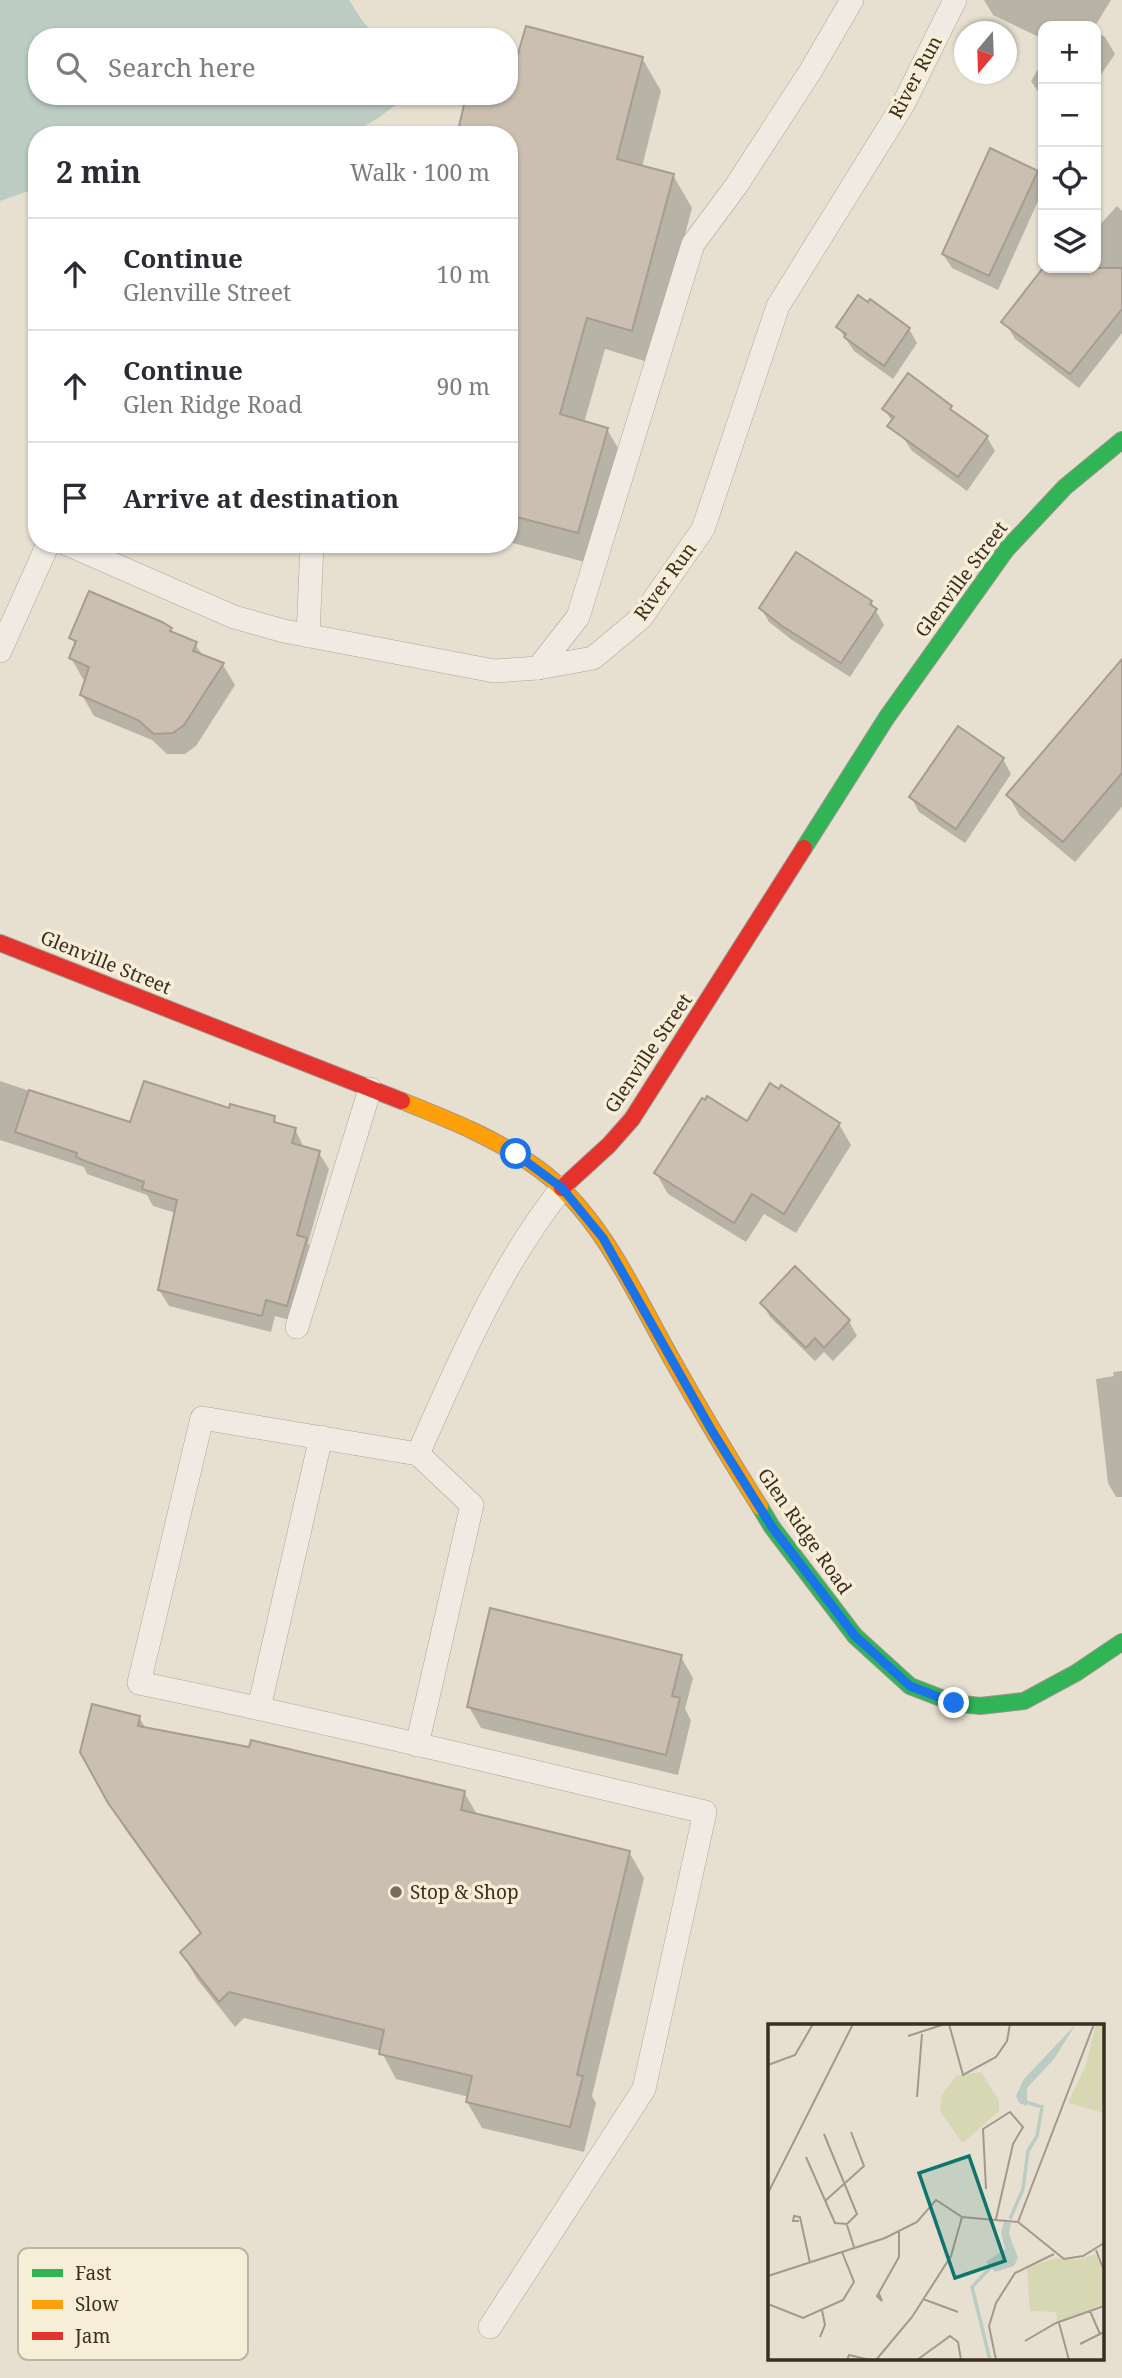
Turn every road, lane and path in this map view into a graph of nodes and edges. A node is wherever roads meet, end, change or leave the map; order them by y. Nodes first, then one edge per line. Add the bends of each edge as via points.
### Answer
1 (852, 0) edge
2 (956, 0) edge
3 (1122, 440) edge
4 (44, 553) edge
5 (88, 553) edge
6 (312, 553) edge
7 (307, 636) junction
8 (0, 651) edge
9 (538, 668) junction
10 (0, 943) edge
11 (370, 1089) junction
12 (562, 1188) junction
13 (297, 1327) dead end
14 (321, 1437) junction
15 (418, 1454) junction
16 (1122, 1642) edge
17 (260, 1708) junction
18 (417, 1745) junction
19 (490, 2327) dead end

1 - 9 lane via 736,186 693,244 578,617
2 - 9 lane, River Run via 904,103 778,306 703,529 641,618 593,658
3 - 12 main road, Glenville Street via 1065,487 1006,550 887,717 632,1119
4 - 8 lane
5 - 7 lane, River Run via 234,617
6 - 7 lane
7 - 9 lane, River Run via 495,671
10 - 11 main road, Glenville Street
11 - 12 main road, Glenville Street via 467,1128 516,1154
11 - 13 lane
12 - 15 lane via 523,1242 464,1350
12 - 16 main road, Glen Ridge Road via 614,1255 712,1431 772,1527 855,1636 910,1686 954,1703 980,1706 1024,1701
14 - 15 lane
14 - 17 lane
14 - 17 lane via 202,1418 139,1684
15 - 18 lane via 472,1504
17 - 18 lane
18 - 19 lane via 705,1812 644,2090

